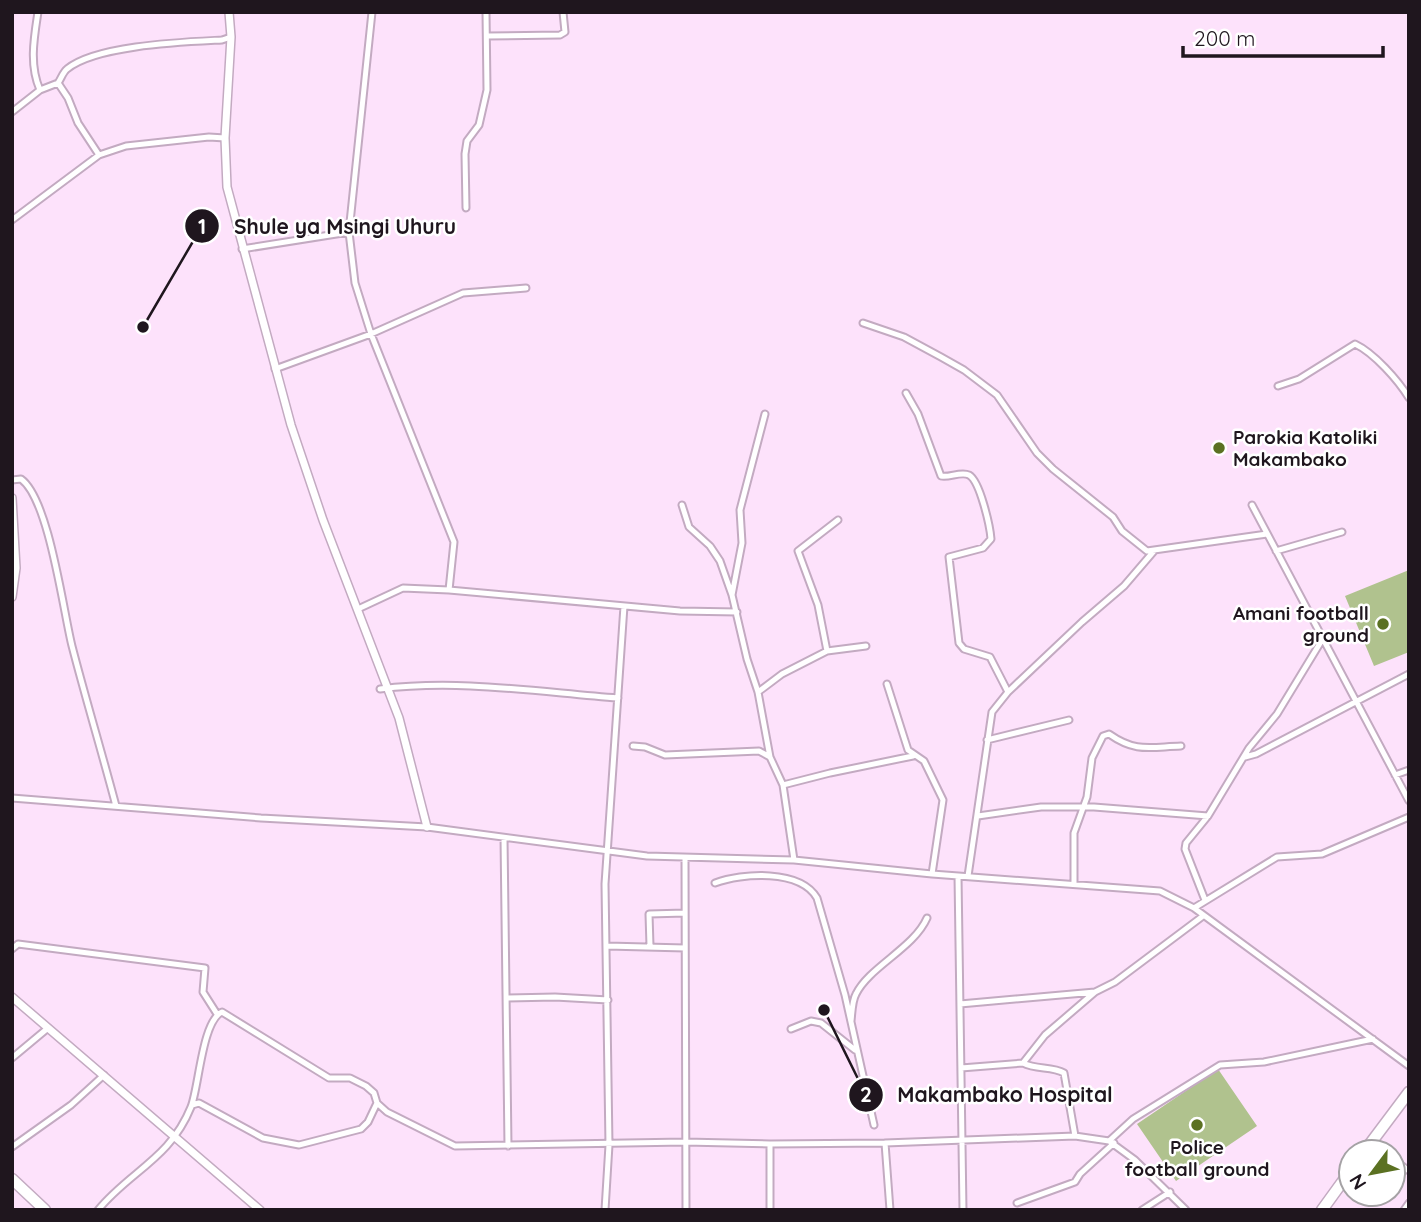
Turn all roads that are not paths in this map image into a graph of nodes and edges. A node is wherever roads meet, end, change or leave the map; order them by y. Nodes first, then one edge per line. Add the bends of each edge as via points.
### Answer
1 (38, 12) edge
2 (229, 12) edge
3 (372, 12) edge
4 (486, 12) edge
5 (563, 12) edge
6 (488, 36) junction
7 (231, 37) junction
8 (58, 83) junction
9 (40, 90) junction
10 (12, 112) edge
11 (225, 138) junction
12 (99, 155) junction
13 (466, 208) dead end
14 (12, 220) edge
15 (349, 232) junction
16 (243, 249) junction
17 (526, 288) dead end
18 (863, 323) dead end
19 (371, 334) junction
20 (275, 369) junction
21 (1278, 386) dead end
22 (906, 393) dead end
23 (1409, 398) edge
24 (765, 414) dead end
25 (12, 480) edge
26 (12, 498) edge
27 (682, 505) dead end
28 (1252, 505) dead end
29 (838, 520) dead end
30 (1342, 532) dead end
31 (1267, 534) junction
32 (1154, 551) junction
33 (1276, 551) junction
34 (449, 590) junction
35 (732, 594) junction
36 (12, 597) edge
37 (624, 606) junction
38 (358, 609) junction
39 (737, 612) junction
40 (1322, 640) junction
41 (866, 646) dead end
42 (828, 651) junction
43 (1409, 674) edge
44 (887, 684) dead end
45 (384, 688) junction
46 (758, 692) junction
47 (1008, 692) junction
48 (618, 698) junction
49 (1355, 700) junction
50 (1069, 720) dead end
51 (987, 740) junction
52 (633, 746) dead end
53 (1181, 746) dead end
54 (914, 756) junction
55 (770, 757) junction
56 (1245, 757) junction
57 (1409, 770) edge
58 (1395, 775) junction
59 (783, 785) junction
60 (12, 798) edge
61 (1409, 801) edge
62 (116, 806) junction
63 (1083, 808) junction
64 (978, 816) junction
65 (1208, 816) junction
66 (1409, 817) edge
67 (428, 827) junction
68 (504, 838) junction
69 (607, 851) junction
70 (685, 859) junction
71 (794, 860) junction
72 (932, 874) junction
73 (958, 876) junction
74 (968, 876) junction
75 (715, 883) dead end
76 (1074, 884) junction
77 (1205, 900) junction
78 (1194, 908) junction
79 (685, 914) junction
80 (1203, 916) junction
81 (927, 918) dead end
82 (607, 946) junction
83 (650, 946) junction
84 (685, 948) junction
85 (12, 949) edge
86 (1095, 992) junction
87 (12, 998) edge
88 (506, 998) junction
89 (608, 1000) junction
90 (960, 1004) junction
91 (217, 1014) junction
92 (850, 1024) junction
93 (48, 1028) junction
94 (791, 1029) dead end
95 (1373, 1039) junction
96 (857, 1052) junction
97 (12, 1058) edge
98 (1023, 1063) junction
99 (1409, 1066) edge
100 (961, 1068) junction
101 (104, 1075) junction
102 (1409, 1092) edge
103 (377, 1103) junction
104 (192, 1105) junction
105 (874, 1125) dead end
106 (1075, 1136) junction
107 (176, 1138) junction
108 (1375, 1138) edge
109 (963, 1140) junction
110 (685, 1142) junction
111 (1112, 1142) junction
112 (885, 1143) junction
113 (770, 1144) junction
114 (608, 1145) junction
115 (508, 1146) junction
116 (12, 1147) edge
117 (606, 1157) dead end
118 (12, 1179) edge
119 (1337, 1189) edge
120 (1170, 1192) junction
121 (1017, 1203) dead end
122 (1409, 1203) edge
123 (45, 1210) edge
124 (98, 1210) edge
125 (260, 1210) edge
126 (605, 1210) edge
127 (686, 1210) edge
128 (770, 1210) edge
129 (890, 1210) edge
130 (963, 1210) edge
131 (1142, 1210) edge
132 (1186, 1210) edge
133 (1322, 1210) edge
134 (1404, 1210) edge

1 - 9 street via 33,49
2 - 7 street
3 - 15 street
4 - 6 street
5 - 6 street via 565,32 561,35
6 - 13 street via 486,90 479,125 467,141 465,155
7 - 8 street via 121,49 65,69
7 - 11 street
8 - 9 street
8 - 12 street
9 - 10 street
11 - 12 street via 126,146
11 - 16 street via 227,187
12 - 14 street
15 - 16 street
15 - 19 street via 355,283
16 - 20 street
17 - 19 street via 463,293
18 - 32 street via 942,357 997,395 1053,469 1113,517 1128,536
19 - 20 street
19 - 34 street via 454,542
20 - 38 street via 323,520
21 - 23 street via 1355,344 1365,348
22 - 47 street via 941,476 968,475 981,496 991,539 983,548 949,557 959,643 990,657
24 - 35 street via 740,510 742,543
25 - 62 street via 21,479 30,488 50,541 72,646
26 - 36 street via 16,568
27 - 35 street via 689,527 720,561
28 - 31 street
29 - 42 street via 798,551 818,605
30 - 33 street
31 - 32 street
31 - 33 street
32 - 47 street via 1125,586
33 - 40 street
34 - 37 street
34 - 38 street via 403,588
35 - 39 street
37 - 39 street
37 - 48 street
38 - 45 street
39 - 46 street
40 - 49 street
40 - 56 street
41 - 42 street
42 - 46 street
43 - 49 street
44 - 54 street via 908,750
45 - 48 street via 466,684
45 - 67 street via 399,718
46 - 55 street
47 - 51 street via 992,712
48 - 69 street
49 - 56 street
49 - 58 street
50 - 51 street
51 - 64 street
52 - 55 street via 665,755 759,751
53 - 63 street via 1136,748 1106,733 1092,758
54 - 59 street
54 - 72 street via 922,757 943,800
55 - 59 street
56 - 65 street
57 - 58 street
58 - 61 street
59 - 71 street
60 - 62 street
62 - 67 street
63 - 64 street via 1041,807
63 - 65 street
63 - 76 street via 1074,833
64 - 74 street
65 - 77 street via 1185,849
66 - 77 street via 1322,854 1277,857
67 - 68 street
68 - 69 street
68 - 88 street
69 - 70 street
69 - 82 street
70 - 71 street
70 - 79 street
71 - 72 street
72 - 73 street
73 - 74 street
73 - 90 street
74 - 76 street
75 - 92 street via 732,877 776,877 812,889 831,942
76 - 78 street via 1160,891
77 - 78 street
78 - 80 street
79 - 83 street via 649,914
79 - 84 street
80 - 86 street
80 - 95 street
81 - 92 street via 856,994
82 - 83 street
82 - 89 street
83 - 84 street
84 - 110 street
85 - 91 street via 18,944 205,968 203,992
86 - 90 street
86 - 98 street via 1045,1035
87 - 93 street
88 - 89 street
88 - 115 street
89 - 114 street
90 - 100 street
91 - 103 street via 222,1012 329,1078 350,1078 366,1086
91 - 104 street
92 - 96 street
93 - 97 street
93 - 101 street
94 - 96 street via 811,1021 821,1023
95 - 99 street
95 - 111 street via 1264,1062 1220,1065 1133,1119
96 - 105 street
98 - 100 street
98 - 106 street via 1064,1073
100 - 109 street
101 - 107 street
101 - 116 street
102 - 108 highway
103 - 104 street via 361,1129 299,1145 263,1138 199,1103
103 - 115 street via 456,1146
104 - 107 street
106 - 109 street
106 - 111 street
107 - 124 street
107 - 125 street
109 - 112 street
109 - 130 street
110 - 113 street
110 - 114 street
110 - 127 street
111 - 120 street
111 - 121 street via 1075,1182
112 - 113 street
112 - 129 street
113 - 128 street
114 - 115 street
114 - 126 street
117 - 126 street
118 - 123 highway
119 - 133 highway
120 - 131 street
120 - 132 street
122 - 134 street

